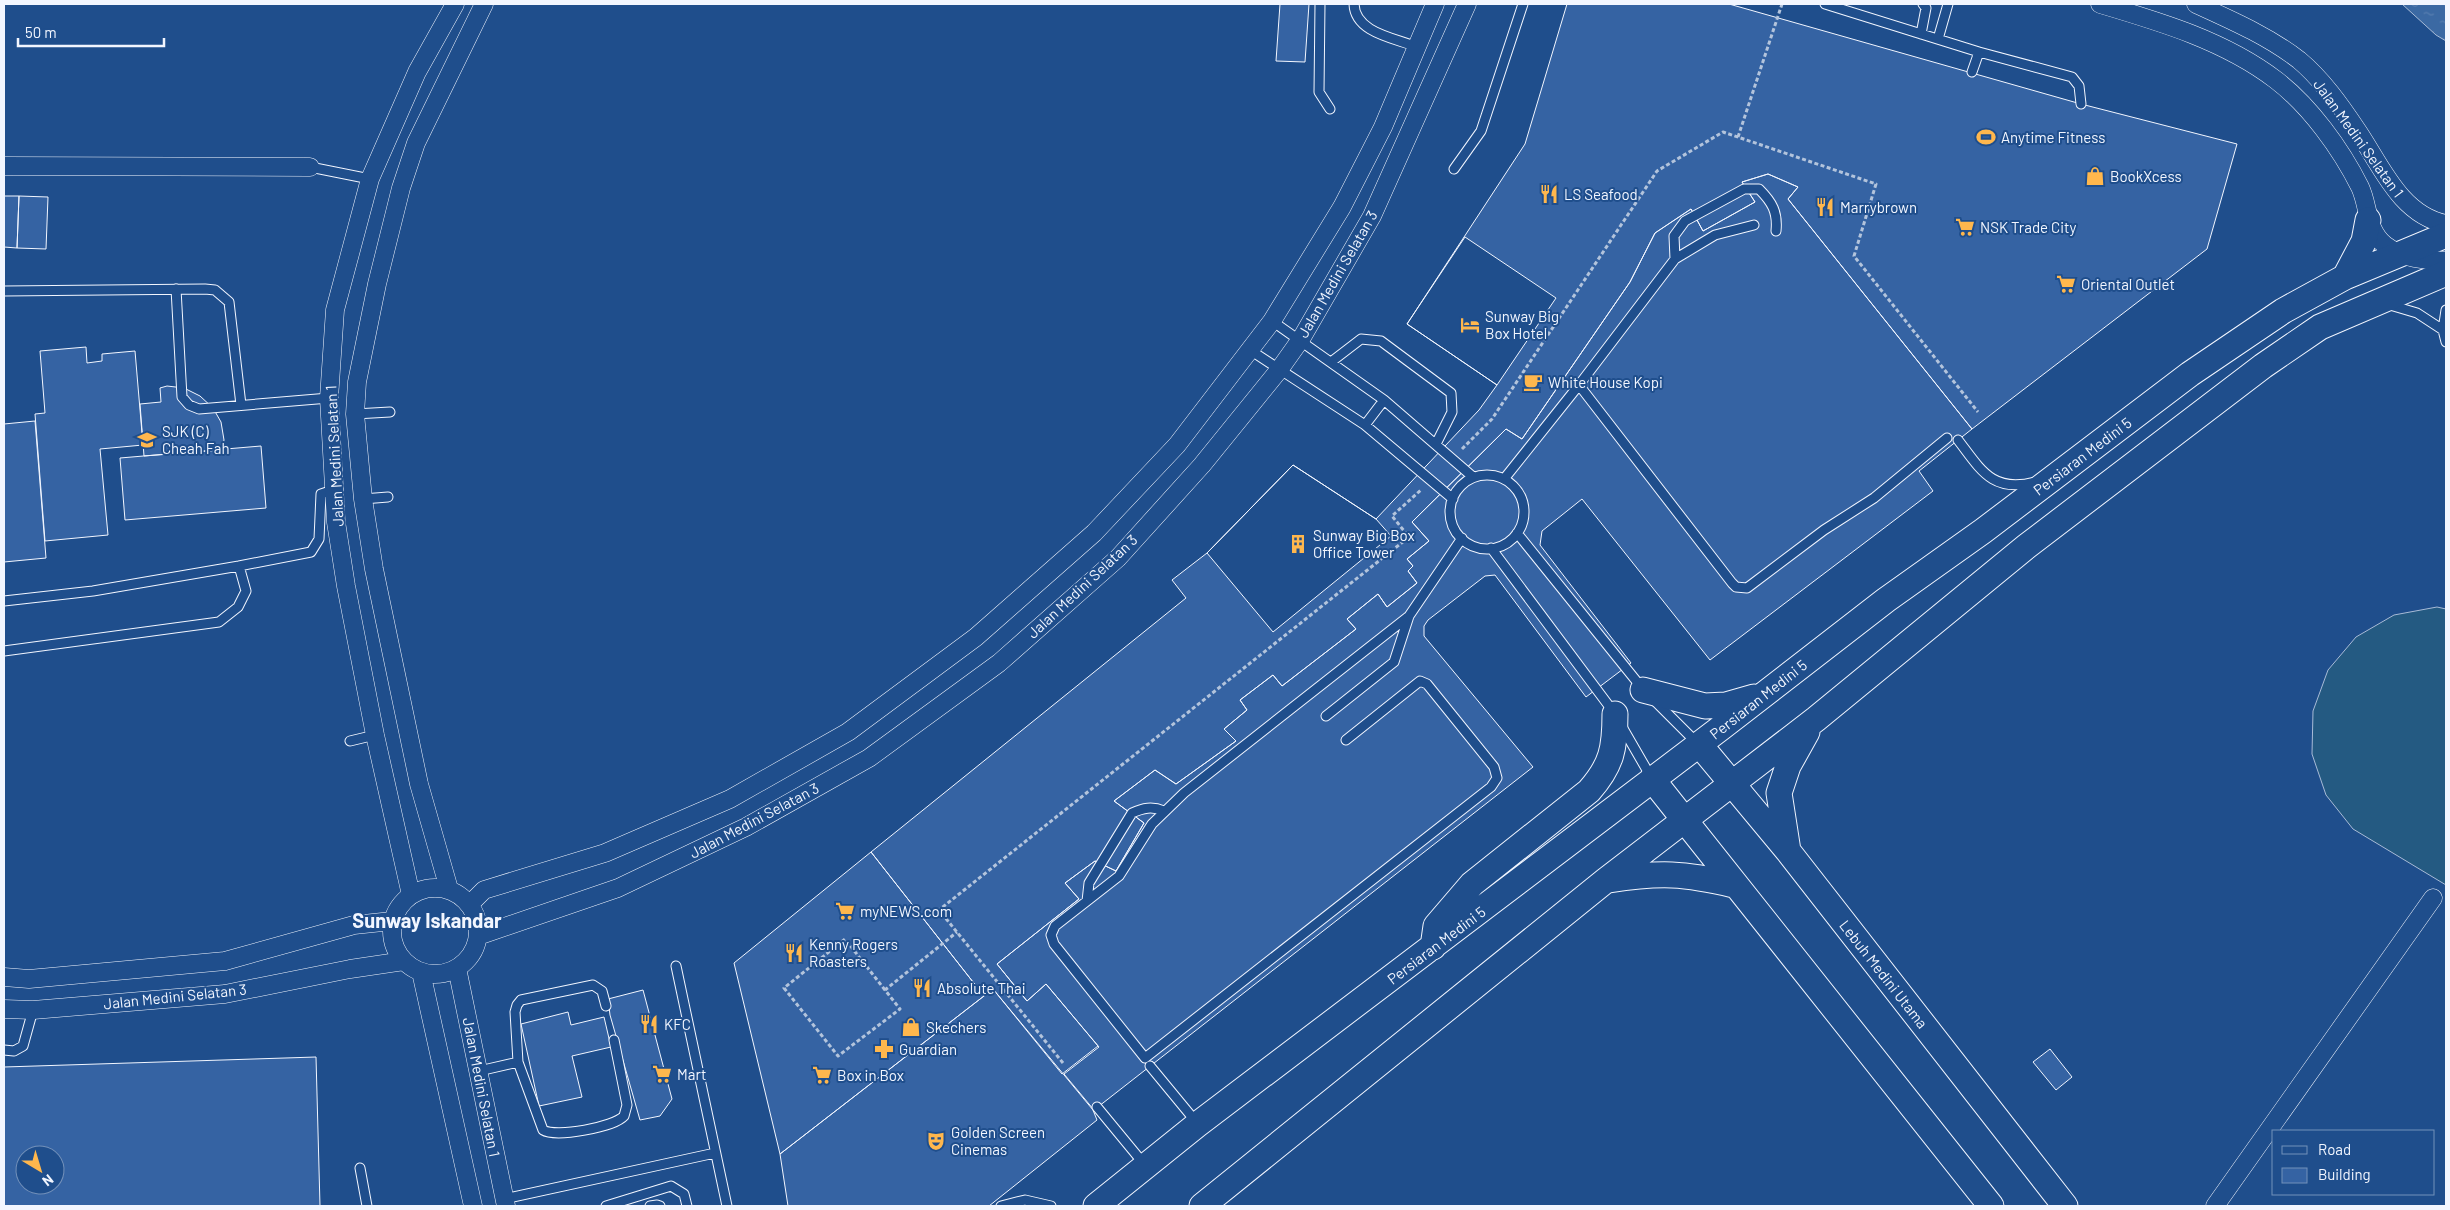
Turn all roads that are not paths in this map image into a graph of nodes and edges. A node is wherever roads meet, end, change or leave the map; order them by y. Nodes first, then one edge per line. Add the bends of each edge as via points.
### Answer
1 (455, 4) edge
2 (484, 4) edge
3 (1320, 4) edge
4 (1354, 4) edge
5 (1435, 4) edge
6 (1467, 4) edge
7 (1523, 4) edge
8 (1825, 4) edge
9 (1923, 4) edge
10 (1948, 4) edge
11 (2100, 4) edge
12 (2196, 4) edge
13 (1921, 34) junction
14 (1938, 39) junction
15 (1417, 47) junction
16 (1978, 52) junction
17 (1972, 72) dead end
18 (2081, 104) dead end
19 (1330, 110) dead end
20 (4, 166) edge
21 (310, 167) joint
22 (1454, 169) dead end
23 (370, 179) junction
24 (2368, 220) junction
25 (2446, 224) edge
26 (1754, 225) dead end
27 (1776, 231) dead end
28 (2446, 235) edge
29 (2400, 254) junction
30 (1676, 259) junction
31 (2446, 261) edge
32 (2446, 273) edge
33 (2345, 277) junction
34 (176, 289) junction
35 (4, 291) edge
36 (2376, 302) junction
37 (2446, 310) edge
38 (1272, 321) junction
39 (2443, 330) junction
40 (1301, 339) junction
41 (2446, 342) edge
42 (1250, 350) junction
43 (1332, 362) junction
44 (1279, 370) junction
45 (1579, 385) junction
46 (329, 398) junction
47 (1384, 400) junction
48 (241, 405) junction
49 (390, 412) dead end
50 (355, 414) junction
51 (1365, 425) junction
52 (1947, 438) dead end
53 (1958, 440) dead end
54 (1436, 444) junction
55 (1473, 477) junction
56 (1504, 478) junction
57 (2053, 478) junction
58 (333, 490) junction
59 (388, 497) dead end
60 (363, 499) junction
61 (1452, 499) junction
62 (1517, 532) junction
63 (1462, 538) junction
64 (1491, 548) junction
65 (239, 566) junction
66 (4, 601) edge
67 (1409, 616) junction
68 (4, 651) edge
69 (1643, 690) junction
70 (1764, 694) junction
71 (1615, 714) junction
72 (1326, 716) dead end
73 (1816, 719) junction
74 (375, 735) junction
75 (1346, 740) dead end
76 (350, 741) dead end
77 (1698, 744) junction
78 (1652, 780) junction
79 (1731, 784) junction
80 (1164, 811) junction
81 (1683, 821) junction
82 (1788, 851) junction
83 (1605, 881) junction
84 (1734, 885) junction
85 (449, 889) junction
86 (411, 895) junction
87 (2434, 898) dead end
88 (1087, 900) junction
89 (470, 904) junction
90 (392, 921) junction
91 (478, 936) junction
92 (1433, 947) junction
93 (404, 961) junction
94 (676, 966) dead end
95 (457, 968) junction
96 (421, 972) junction
97 (4, 978) edge
98 (606, 1006) dead end
99 (4, 1009) edge
100 (33, 1010) junction
101 (614, 1040) dead end
102 (4, 1050) edge
103 (518, 1062) junction
104 (1150, 1066) dead end
105 (479, 1071) junction
106 (1097, 1107) dead end
107 (1198, 1124) junction
108 (715, 1154) junction
109 (1146, 1166) junction
110 (360, 1168) dead end
111 (505, 1203) edge
112 (367, 1206) edge
113 (473, 1206) edge
114 (606, 1206) edge
115 (650, 1206) edge
116 (660, 1206) edge
117 (686, 1206) edge
118 (727, 1206) edge
119 (1001, 1206) edge
120 (1051, 1206) edge
121 (1096, 1206) edge
122 (1202, 1206) edge
123 (1991, 1206) edge
124 (2065, 1206) edge
125 (2215, 1206) edge

1 - 23 street, Jalan Medini Selatan 1 via 417,72
2 - 50 street, Jalan Medini Selatan 1 via 420,134 401,188 357,382
3 - 19 lane via 1320,92
4 - 15 lane via 1354,12 1362,24
5 - 15 street, Jalan Medini Selatan 3
6 - 40 street, Jalan Medini Selatan 3 via 1372,216
7 - 22 lane via 1481,131
8 - 13 lane
9 - 13 lane via 1926,8
10 - 14 lane
11 - 24 street, Jalan Medini Selatan 1 via 2168,24 2240,56 2277,81 2306,110 2335,147 2361,189
12 - 25 street, Jalan Medini Selatan 1 via 2247,26 2300,61 2328,90 2358,130 2386,178 2402,198 2424,215
13 - 14 lane
14 - 16 lane
15 - 38 street, Jalan Medini Selatan 3 via 1383,127 1342,207
16 - 17 lane
16 - 18 lane via 2072,77 2079,86
20 - 21 street
21 - 23 lane
23 - 46 street, Jalan Medini Selatan 1 via 335,310
24 - 29 street, Jalan Medini Selatan 1 via 2383,244
24 - 33 street via 2364,241
26 - 30 lane via 1715,235
27 - 30 lane via 1777,215 1769,200 1758,190 1744,189 1685,221 1674,236
28 - 29 street, Persiaran Medini 5
29 - 31 street, Jalan Medini Selatan 1
29 - 33 street, Persiaran Medini 5
30 - 45 lane
32 - 36 street
33 - 57 street, Persiaran Medini 5 via 2284,311 2190,374
34 - 35 lane
34 - 48 lane via 215,290 229,302
34 - 48 lane via 182,397 189,405 200,409
36 - 39 lane via 2403,307
36 - 73 street via 2320,327 2263,366 2027,546
37 - 39 lane
38 - 40 lane
38 - 42 street, Jalan Medini Selatan 3
39 - 41 lane
40 - 43 lane
40 - 44 street, Jalan Medini Selatan 3
42 - 44 lane
42 - 89 street, Jalan Medini Selatan 3 via 1177,444 1094,533 976,637 848,732 730,799 606,853 484,890
43 - 47 lane
43 - 54 lane via 1361,339 1380,340 1451,393 1452,412
44 - 51 lane
44 - 91 street, Jalan Medini Selatan 3 via 1202,465 1118,558 999,663 869,758 746,827 618,888
45 - 52 lane via 1732,583 1741,588 1752,585 1824,530 1874,498
45 - 56 lane
46 - 48 lane
46 - 58 street, Jalan Medini Selatan 1
47 - 51 lane
47 - 54 lane
49 - 50 lane
50 - 60 street, Jalan Medini Selatan 1
51 - 61 lane
53 - 57 lane via 1986,476 2000,484 2020,486
54 - 55 lane
55 - 56 lane
55 - 61 lane via 1457,490
56 - 62 lane via 1519,493 1523,503 1524,513
57 - 70 street, Persiaran Medini 5
58 - 65 lane via 321,494 319,539 311,552
58 - 74 street, Jalan Medini Selatan 1 via 346,586
59 - 60 lane
60 - 85 street, Jalan Medini Selatan 1 via 374,569 419,784
61 - 63 lane via 1451,520
62 - 64 lane via 1501,546
62 - 69 lane
63 - 64 lane via 1470,544
63 - 67 lane
64 - 71 lane
65 - 66 lane via 93,591
65 - 68 lane via 246,591 238,607 219,622
67 - 72 lane via 1394,662
67 - 80 lane
69 - 70 street via 1705,706 1726,705
69 - 77 lane
70 - 77 street, Persiaran Medini 5
71 - 78 lane
71 - 92 street via 1615,745 1598,781 1472,884 1436,926
73 - 79 street
73 - 82 street via 1799,744 1779,793
74 - 76 lane
74 - 86 street, Jalan Medini Selatan 1
75 - 88 lane via 1420,681 1427,684 1494,767 1495,783 1145,1058 1052,940 1055,926
77 - 78 street, Persiaran Medini 5
77 - 79 street, Lebuh Medini Utama
78 - 81 street
78 - 92 street, Persiaran Medini 5
79 - 81 street
79 - 82 street, Lebuh Medini Utama
80 - 88 lane via 1119,876
80 - 88 lane via 1143,808 1132,813 1089,883
81 - 83 street
81 - 84 street
82 - 124 street, Lebuh Medini Utama
83 - 84 street via 1671,874
83 - 122 street
84 - 123 street
85 - 86 street via 429,888
85 - 89 street
86 - 90 street via 399,906
87 - 125 street
89 - 91 street via 477,919
90 - 93 street via 394,947
90 - 97 street, Jalan Medini Selatan 3 via 354,925 225,961 29,979
91 - 95 street via 471,954
92 - 107 street, Persiaran Medini 5
93 - 96 street
93 - 100 street, Jalan Medini Selatan 3 via 350,968 225,994
94 - 108 lane
95 - 96 street via 440,974
95 - 105 street, Jalan Medini Selatan 1
96 - 113 street
98 - 103 lane via 602,991 593,985 521,1000 515,1012
99 - 100 street, Jalan Medini Selatan 3
100 - 102 lane via 23,1046 14,1051
101 - 103 lane via 627,1105 624,1116 615,1122 561,1134 543,1130
103 - 105 lane
104 - 107 lane
105 - 111 street, Jalan Medini Selatan 1
106 - 109 lane
107 - 109 street, Persiaran Medini 5
108 - 111 lane
108 - 118 lane
109 - 121 street, Persiaran Medini 5
110 - 112 lane
114 - 117 lane via 671,1186 684,1194
115 - 116 lane
119 - 120 lane via 1025,1200

